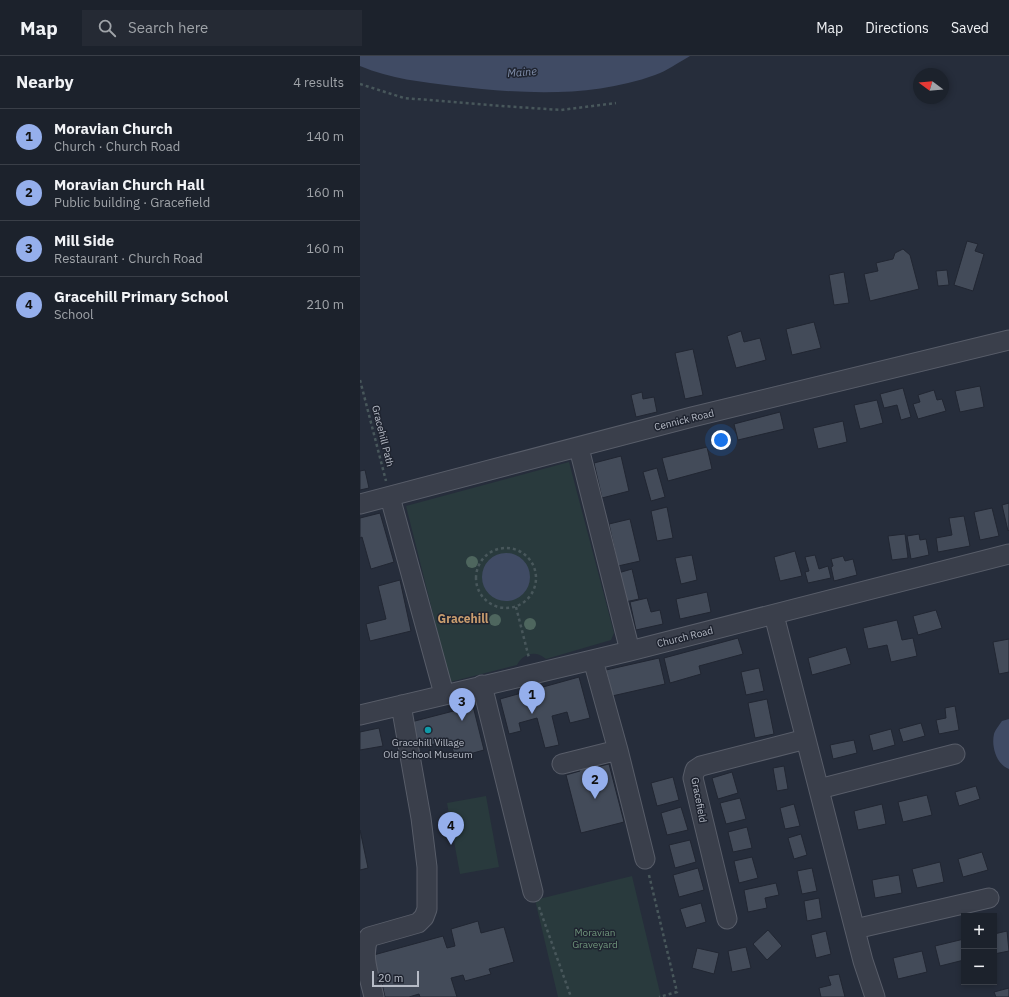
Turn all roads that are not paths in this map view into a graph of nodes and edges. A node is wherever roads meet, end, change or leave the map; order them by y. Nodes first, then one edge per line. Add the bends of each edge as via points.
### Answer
1 (1009, 340) edge
2 (579, 448) junction
3 (390, 497) junction
4 (360, 504) edge
5 (1009, 554) edge
6 (774, 615) junction
7 (630, 651) junction
8 (593, 660) junction
9 (482, 685) junction
10 (444, 694) junction
11 (401, 705) junction
12 (360, 715) edge
13 (806, 739) junction
14 (618, 750) junction
15 (955, 754) dead end
16 (562, 764) dead end
17 (819, 789) junction
18 (645, 859) road end
19 (533, 892) road end
20 (989, 898) dead end
21 (727, 919) dead end
22 (855, 929) junction
23 (374, 997) edge
24 (875, 997) edge

1 - 2 street, Cennick Road via 692,417
2 - 3 street, Cennick Road
2 - 7 street
3 - 4 street, Cennick Road
3 - 10 street
5 - 6 street, Church Road
6 - 7 street, Church Road
6 - 13 street
7 - 8 street, Church Road
8 - 9 street, Church Road
8 - 14 street
9 - 10 street, Church Road
9 - 19 street
10 - 11 street, Church Road
11 - 12 street, Church Road
11 - 23 street via 421,818 427,867 427,909 424,918 418,923 369,937 364,956
13 - 17 street
13 - 21 street, Gracefield via 701,766 694,774
14 - 16 street
14 - 18 street
15 - 17 street
17 - 22 street
20 - 22 street
22 - 24 street

